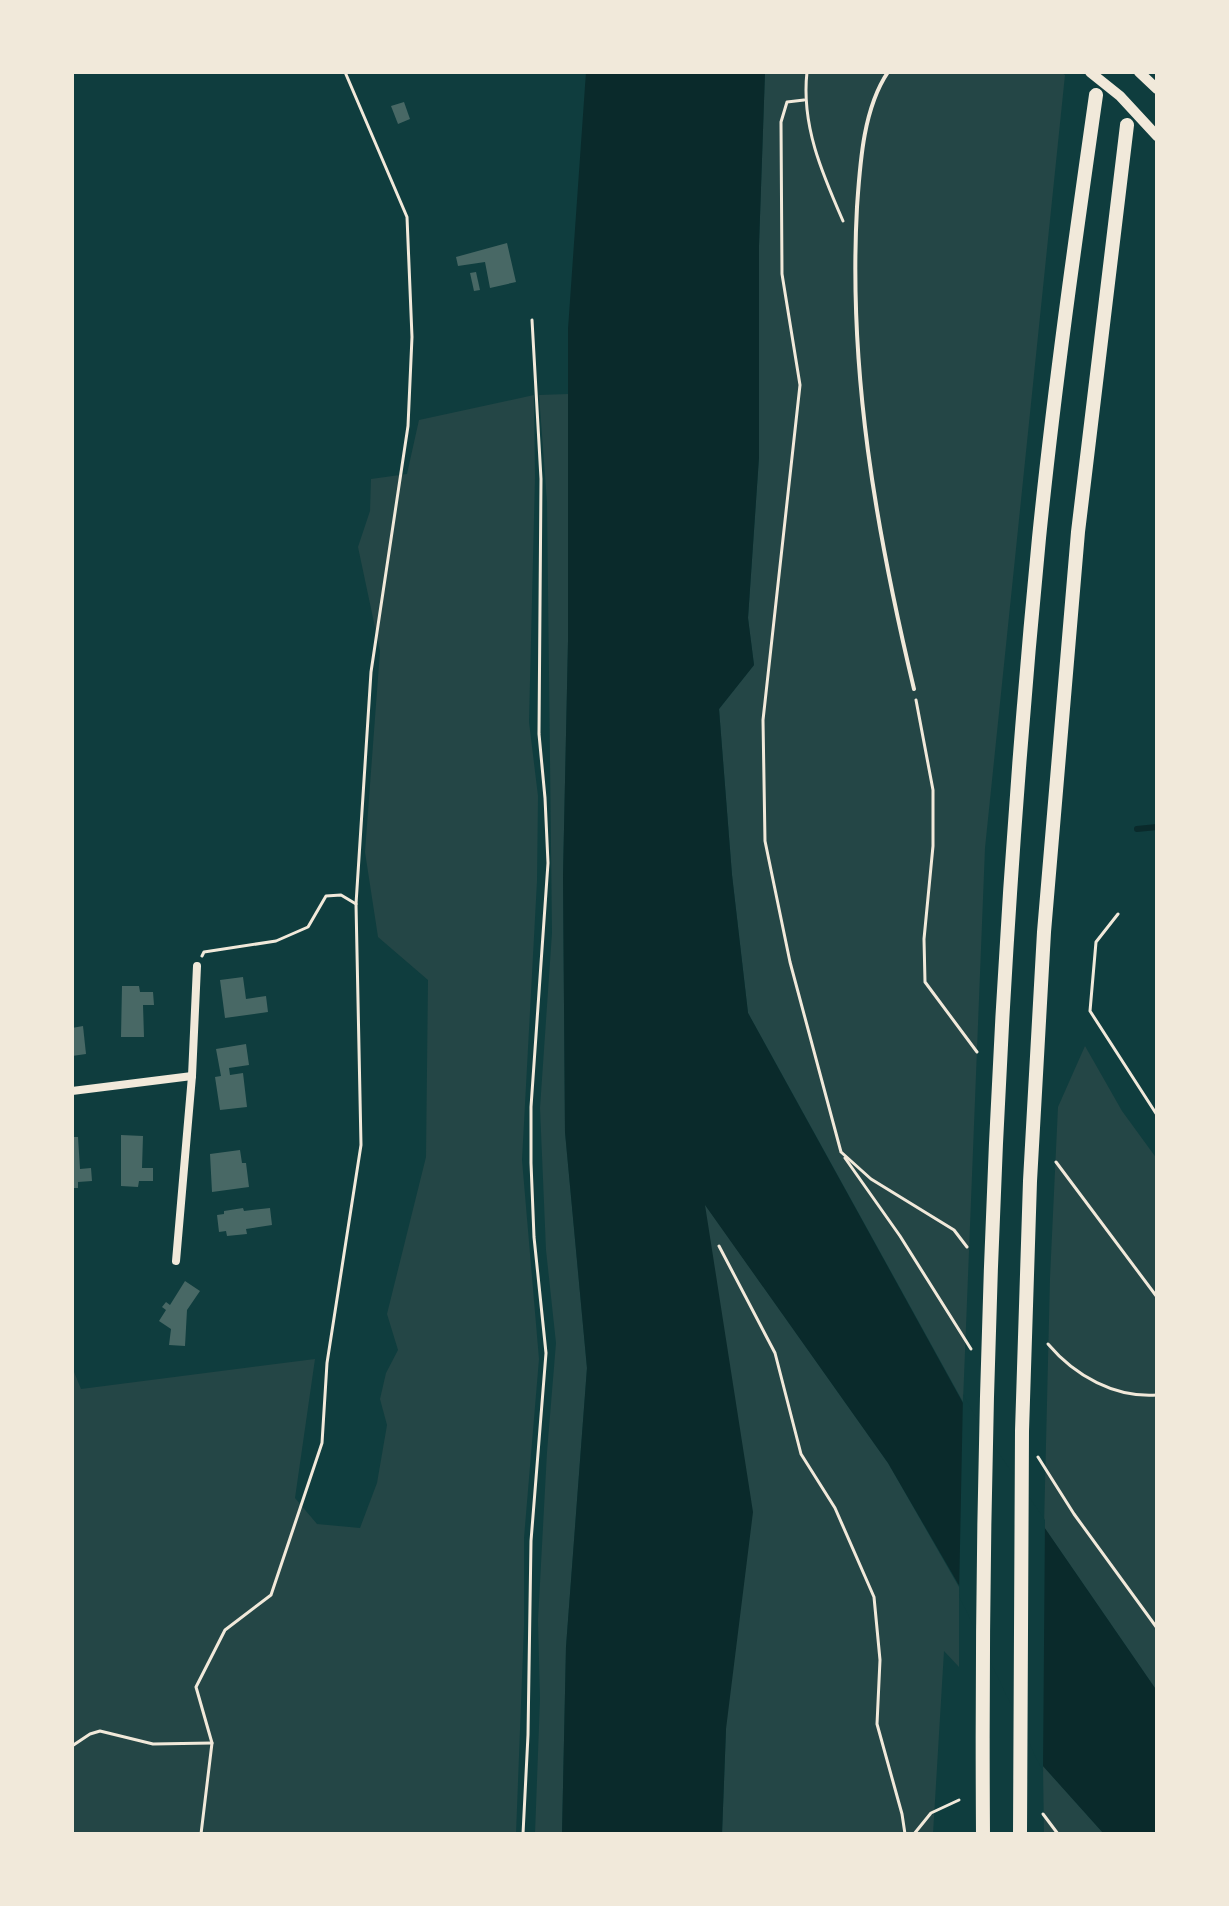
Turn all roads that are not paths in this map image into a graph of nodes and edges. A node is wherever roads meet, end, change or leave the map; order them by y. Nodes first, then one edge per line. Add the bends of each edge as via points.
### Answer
1 (888, 72) edge
2 (1090, 72) edge
3 (1139, 72) edge
4 (1157, 89) edge
5 (1096, 95) dead end
6 (1127, 125) dead end
7 (1157, 136) edge
8 (914, 689) road end
9 (197, 966) road end
10 (192, 1076) junction
11 (72, 1091) edge
12 (176, 1261) dead end
13 (983, 1834) edge
14 (1020, 1834) edge

1 - 8 lane via 860,164 855,312 861,409 876,511
2 - 7 street
3 - 4 street
5 - 13 highway via 1040,535 1006,955 985,1428
6 - 14 highway via 1078,532 1044,932 1022,1431
9 - 10 street
10 - 11 street
10 - 12 street

